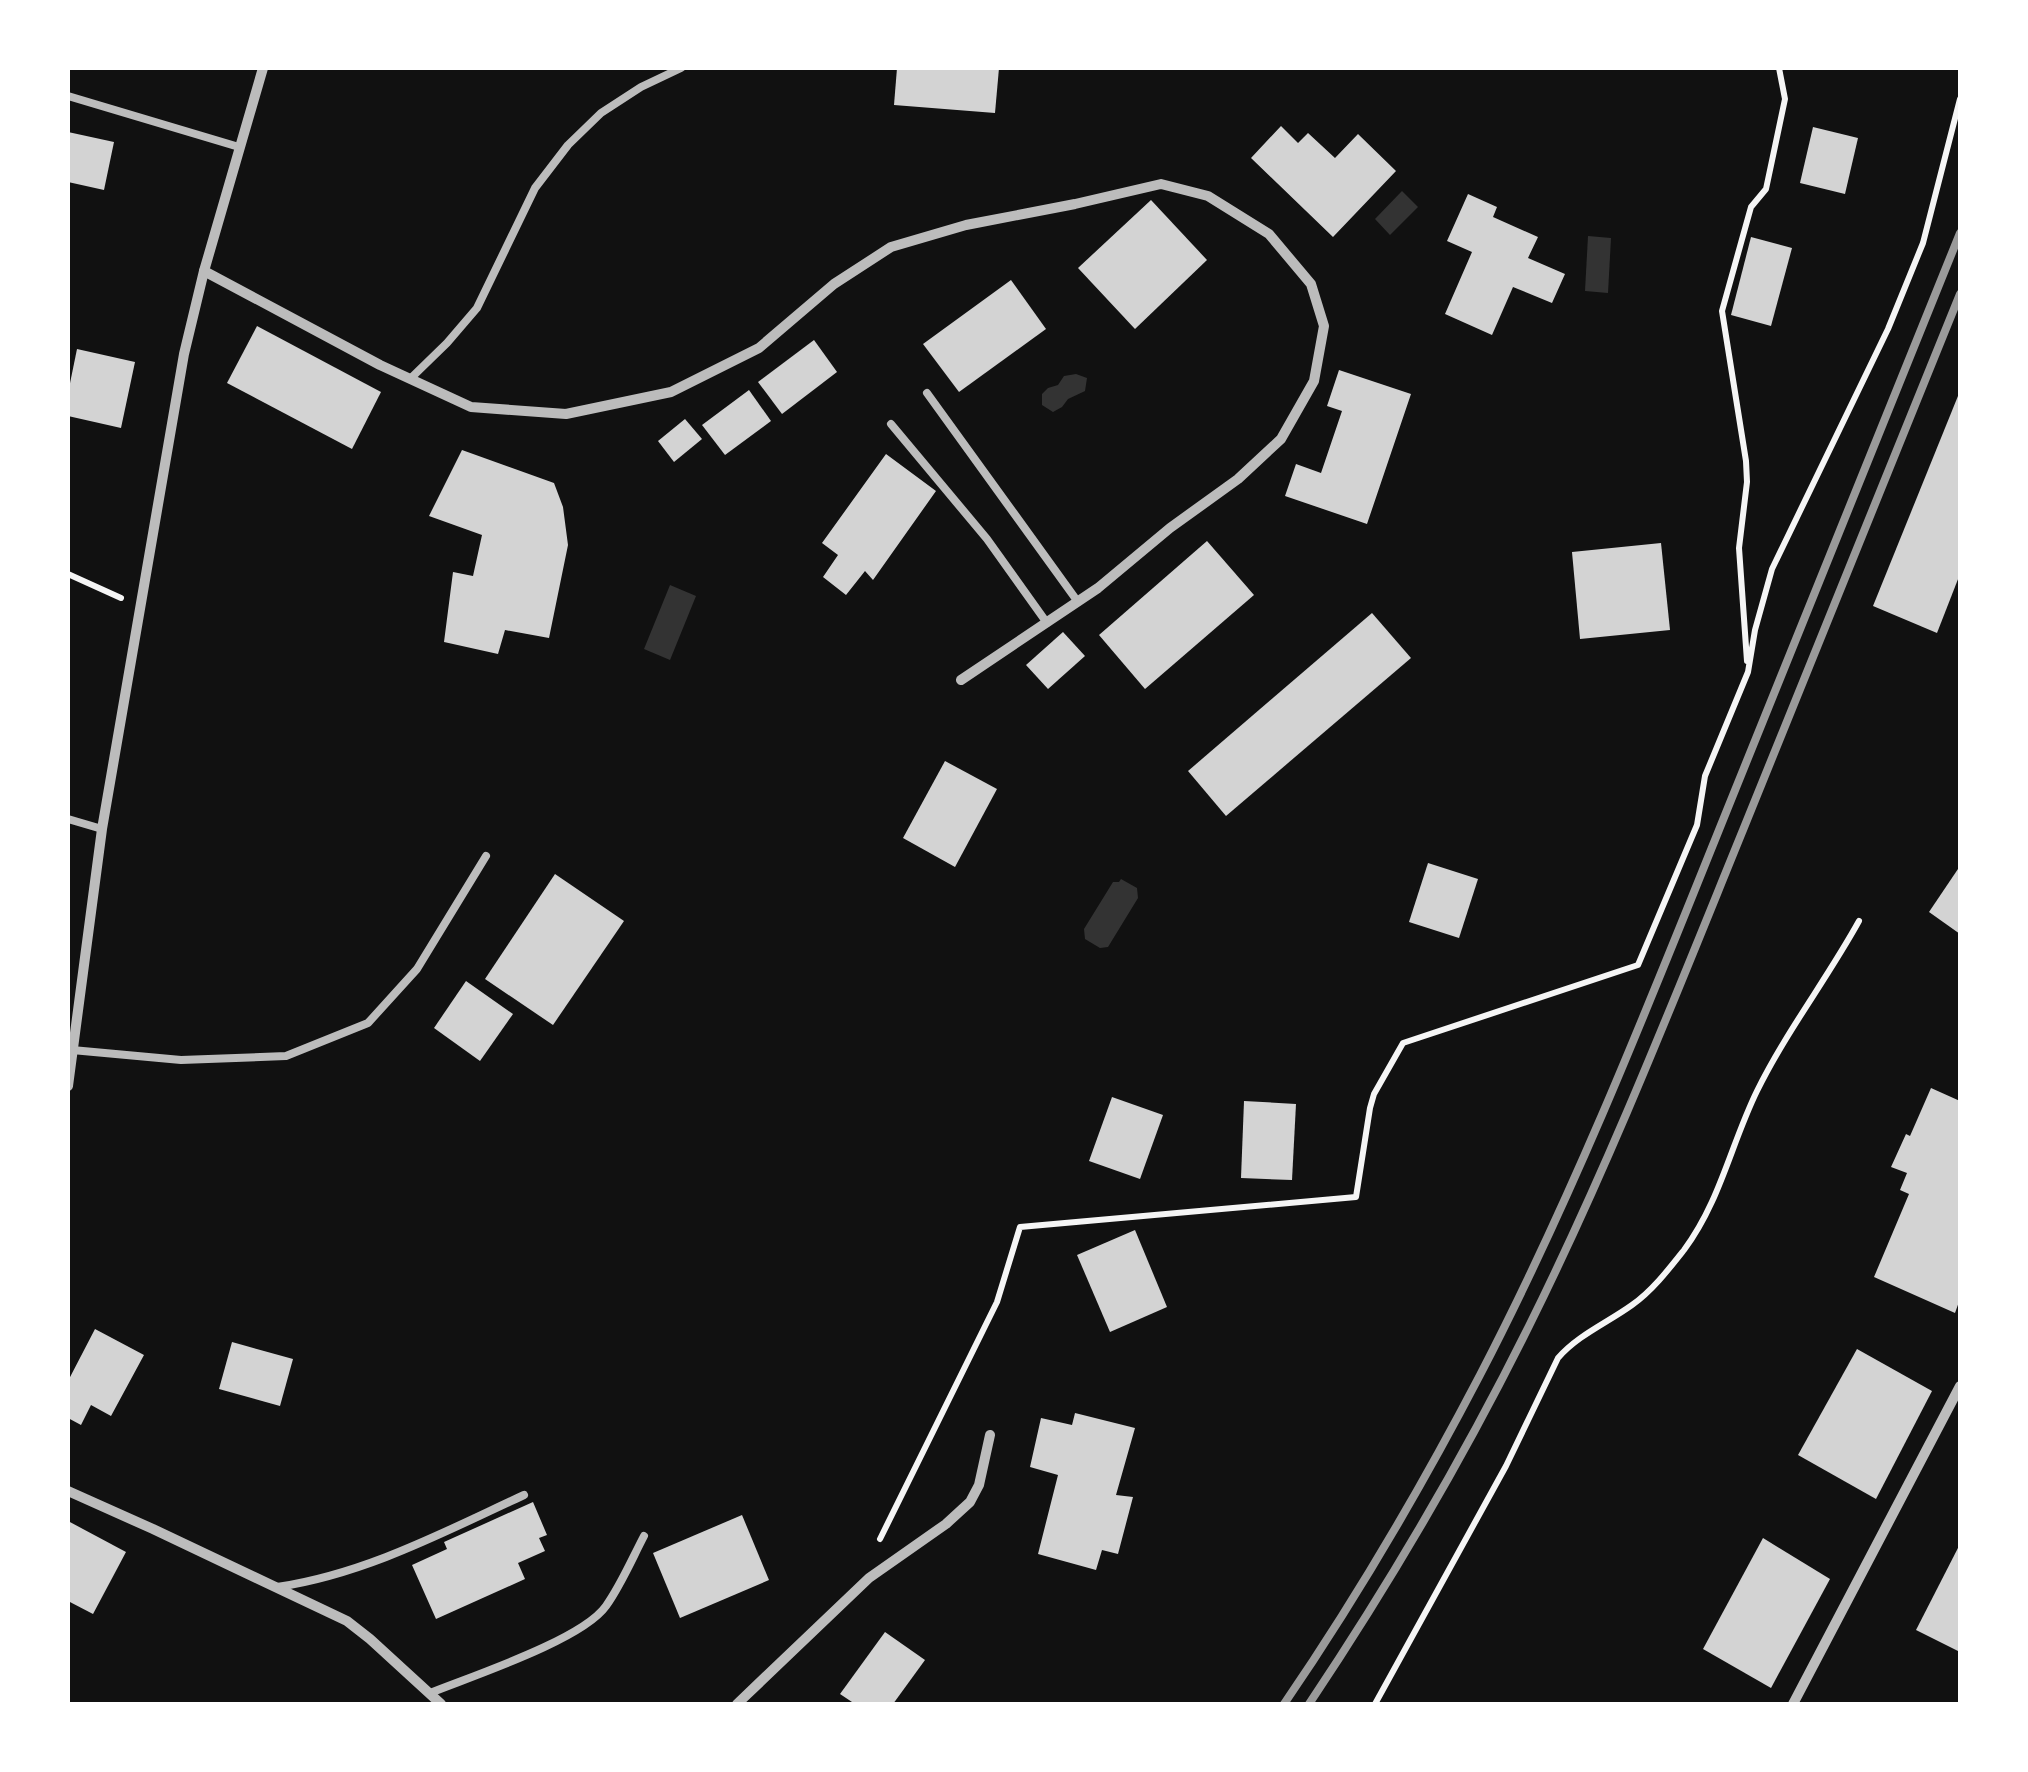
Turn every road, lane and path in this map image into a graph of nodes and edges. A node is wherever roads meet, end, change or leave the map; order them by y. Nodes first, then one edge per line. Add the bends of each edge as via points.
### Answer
1 (264, 68) edge
2 (681, 68) edge
3 (1779, 68) edge
4 (68, 96) edge
5 (1960, 99) edge
6 (240, 148) junction
7 (204, 271) junction
8 (410, 379) junction
9 (927, 394) dead end
10 (891, 424) dead end
11 (68, 574) edge
12 (128, 602) dead end
13 (1078, 602) junction
14 (1047, 623) junction
15 (1748, 672) junction
16 (961, 680) dead end
17 (68, 819) edge
18 (102, 829) junction
19 (486, 856) dead end
20 (1859, 921) dead end
21 (72, 1050) junction
22 (68, 1086) edge
23 (1960, 1386) edge
24 (990, 1436) dead end
25 (68, 1492) edge
26 (524, 1495) dead end
27 (644, 1536) dead end
28 (880, 1541) dead end
29 (277, 1587) junction
30 (430, 1693) junction
31 (441, 1704) edge
32 (737, 1704) edge
33 (1375, 1704) edge
34 (1793, 1704) edge

1 - 6 street
2 - 8 lane via 601,113 568,146 535,188 477,308
3 - 15 path via 1785,99 1766,189 1751,207 1722,311 1748,482 1739,548
4 - 6 lane
5 - 15 path via 1923,243 1772,569
6 - 7 street
7 - 8 street
7 - 18 street
8 - 13 street via 471,406 566,414 671,392 759,348 834,284 891,247 1161,184 1208,196 1269,234 1311,284 1324,326 1314,381 1281,438 1253,465
9 - 13 lane
10 - 14 lane
11 - 12 path
13 - 14 street
14 - 16 street
15 - 28 path via 1706,776 1697,826 1638,965 1402,1043 1374,1094 1356,1197 1020,1228 997,1302
17 - 18 lane
18 - 21 street
19 - 21 lane via 418,969 368,1023 286,1056 181,1060
20 - 33 path via 1778,1050 1699,1228 1636,1303 1558,1358
21 - 22 street
23 - 34 street
24 - 32 street via 970,1502 869,1578
25 - 29 street
26 - 29 lane via 394,1555
27 - 30 lane via 605,1608 588,1624
29 - 30 street via 347,1621
30 - 31 street

